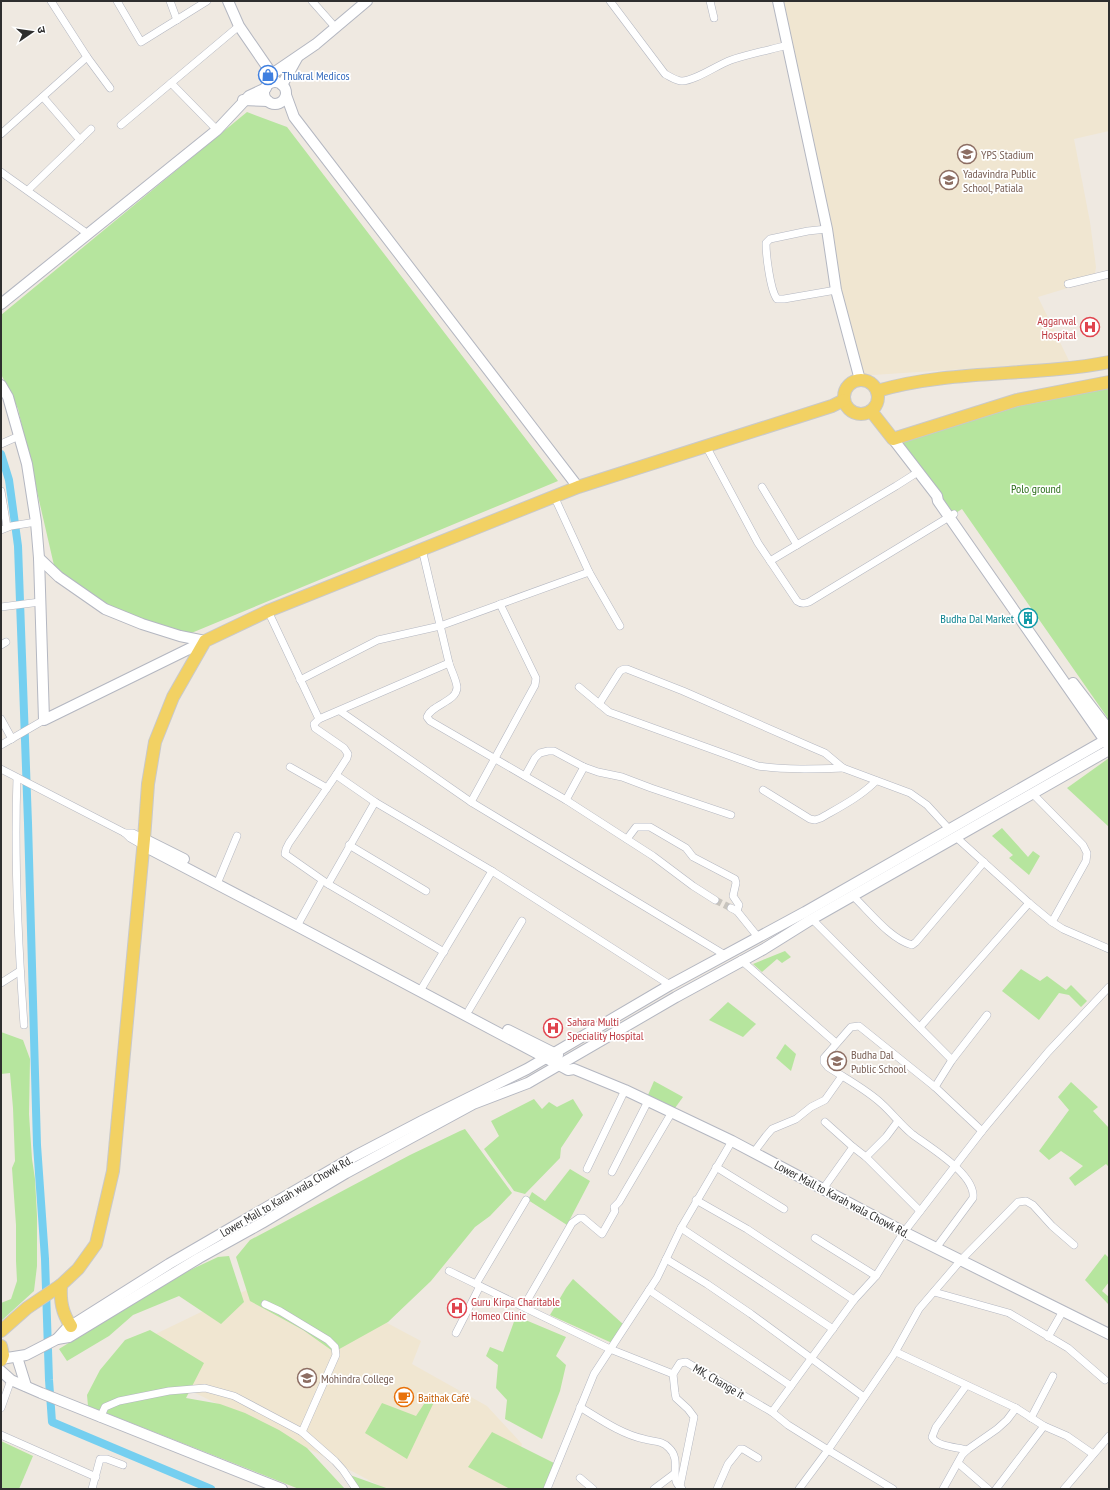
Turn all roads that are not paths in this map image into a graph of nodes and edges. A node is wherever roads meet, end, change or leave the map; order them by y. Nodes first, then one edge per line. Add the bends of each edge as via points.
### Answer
1 (50, 1) edge
2 (117, 1) edge
3 (170, 1) edge
4 (208, 1) edge
5 (228, 1) edge
6 (312, 1) edge
7 (367, 1) edge
8 (610, 1) edge
9 (710, 1) edge
10 (778, 1) edge
11 (714, 18) dead end
12 (177, 20) junction
13 (239, 26) junction
14 (335, 27) junction
15 (788, 45) junction
16 (87, 57) junction
17 (297, 58) junction
18 (276, 80) junction
19 (171, 83) junction
20 (110, 88) dead end
21 (266, 88) junction
22 (286, 95) junction
23 (43, 97) junction
24 (244, 100) junction
25 (271, 102) junction
26 (294, 117) junction
27 (121, 125) dead end
28 (91, 129) dead end
29 (217, 130) junction
30 (1, 134) edge
31 (80, 140) junction
32 (1, 172) edge
33 (28, 190) junction
34 (827, 229) junction
35 (88, 234) junction
36 (1109, 274) edge
37 (1068, 284) dead end
38 (836, 290) junction
39 (1, 303) edge
40 (1109, 362) edge
41 (860, 380) junction
42 (1109, 382) edge
43 (1, 385) edge
44 (877, 391) junction
45 (844, 400) junction
46 (871, 411) junction
47 (14, 438) junction
48 (893, 439) junction
49 (1, 444) edge
50 (706, 446) junction
51 (918, 472) junction
52 (578, 487) junction
53 (762, 487) dead end
54 (1, 491) edge
55 (554, 496) junction
56 (951, 515) junction
57 (36, 522) junction
58 (6, 527) edge
59 (797, 545) junction
60 (422, 549) junction
61 (39, 558) junction
62 (770, 561) junction
63 (589, 572) junction
64 (40, 602) junction
65 (500, 604) junction
66 (1, 607) edge
67 (268, 611) junction
68 (440, 626) junction
69 (620, 626) dead end
70 (205, 641) junction
71 (449, 663) junction
72 (300, 680) junction
73 (578, 687) dead end
74 (598, 704) junction
75 (340, 711) junction
76 (1, 719) edge
77 (319, 719) junction
78 (44, 720) junction
79 (1109, 730) edge
80 (12, 739) junction
81 (1108, 744) edge
82 (1, 745) edge
83 (495, 758) junction
84 (290, 766) dead end
85 (584, 767) junction
86 (843, 768) junction
87 (1, 769) edge
88 (336, 775) junction
89 (525, 776) junction
90 (18, 778) junction
91 (876, 781) junction
92 (327, 788) junction
93 (763, 790) dead end
94 (1033, 794) junction
95 (566, 800) junction
96 (375, 802) junction
97 (471, 802) junction
98 (731, 815) dead end
99 (949, 829) junction
100 (237, 836) dead end
101 (958, 837) junction
102 (627, 839) junction
103 (144, 842) junction
104 (349, 845) junction
105 (984, 862) junction
106 (492, 871) junction
107 (218, 881) junction
108 (325, 882) junction
109 (426, 891) dead end
110 (854, 896) junction
111 (715, 900) tunnel mouth
112 (1029, 904) junction
113 (812, 919) junction
114 (522, 921) dead end
115 (1052, 922) junction
116 (299, 923) junction
117 (758, 937) junction
118 (1109, 949) edge
119 (444, 952) junction
120 (725, 955) junction
121 (741, 960) junction
122 (705, 966) junction
123 (20, 971) junction
124 (712, 977) junction
125 (1, 983) edge
126 (670, 986) junction
127 (1109, 987) edge
128 (422, 989) junction
129 (469, 1010) junction
130 (987, 1014) dead end
131 (24, 1025) dead end
132 (920, 1027) junction
133 (836, 1043) junction
134 (550, 1056) junction
135 (952, 1060) junction
136 (563, 1063) junction
137 (842, 1076) junction
138 (935, 1087) junction
139 (625, 1090) junction
140 (648, 1101) junction
141 (672, 1112) junction
142 (898, 1121) junction
143 (825, 1122) dead end
144 (982, 1131) junction
145 (732, 1140) junction
146 (853, 1147) junction
147 (380, 1148) junction
148 (754, 1152) junction
149 (866, 1157) junction
150 (955, 1166) junction
151 (716, 1167) junction
152 (587, 1169) dead end
153 (612, 1172) dead end
154 (823, 1189) junction
155 (526, 1200) dead end
156 (696, 1200) junction
157 (784, 1209) dead end
158 (920, 1211) junction
159 (681, 1228) junction
160 (904, 1232) junction
161 (815, 1238) dead end
162 (1074, 1245) dead end
163 (936, 1248) junction
164 (666, 1259) junction
165 (961, 1260) junction
166 (449, 1270) dead end
167 (876, 1276) junction
168 (478, 1285) junction
169 (58, 1287) junction
170 (649, 1290) junction
171 (934, 1292) junction
172 (854, 1300) junction
173 (266, 1304) dead end
174 (524, 1306) junction
175 (1063, 1311) junction
176 (71, 1326) junction
177 (833, 1329) junction
178 (1, 1331) edge
179 (456, 1333) dead end
180 (1109, 1334) edge
181 (1048, 1337) junction
182 (56, 1340) junction
183 (1, 1346) edge
184 (610, 1349) junction
185 (896, 1352) junction
186 (17, 1357) junction
187 (1, 1359) edge
188 (811, 1359) junction
189 (1, 1371) edge
190 (673, 1374) junction
191 (1053, 1376) dead end
192 (11, 1380) junction
193 (1105, 1380) dead end
194 (26, 1386) junction
195 (791, 1386) junction
196 (966, 1386) junction
197 (864, 1397) junction
198 (580, 1407) junction
199 (1, 1408) edge
200 (1016, 1408) junction
201 (772, 1412) junction
202 (100, 1418) junction
203 (1031, 1418) junction
204 (1044, 1426) junction
205 (302, 1432) junction
206 (1, 1435) edge
207 (1109, 1436) edge
208 (828, 1450) junction
209 (967, 1450) junction
210 (1093, 1454) junction
211 (758, 1458) dead end
212 (958, 1463) junction
213 (123, 1465) dead end
214 (674, 1474) junction
215 (96, 1477) junction
216 (580, 1478) dead end
217 (681, 1488) edge
218 (92, 1489) edge
219 (282, 1489) edge
220 (356, 1489) edge
221 (546, 1489) edge
222 (592, 1489) edge
223 (654, 1489) edge
224 (716, 1489) edge
225 (799, 1489) edge
226 (893, 1489) edge
227 (943, 1489) edge
228 (988, 1489) edge
229 (996, 1489) edge
230 (1064, 1489) edge

1 - 16 street
2 - 12 street via 141,42
3 - 12 street
4 - 12 street
5 - 13 main road
6 - 14 street
7 - 14 main road
8 - 15 street via 666,74 675,80 694,79 730,60
9 - 11 street
10 - 15 main road
13 - 18 main road
13 - 19 street
14 - 17 main road
15 - 34 main road
16 - 20 street
16 - 23 street
17 - 18 main road
17 - 18 main road
18 - 21 main road
18 - 22 main road via 285,87
19 - 27 street
19 - 29 street
21 - 24 main road
21 - 25 main road via 265,94
22 - 25 main road via 280,103
22 - 26 main road
23 - 30 street
23 - 31 street
24 - 25 main road
24 - 29 main road
25 - 26 main road
26 - 52 main road
28 - 31 street
29 - 35 main road
31 - 33 street
32 - 33 street
33 - 35 street
34 - 38 main road
34 - 38 street via 770,238 766,243 767,258 777,299
35 - 39 main road
36 - 37 street
38 - 41 main road
40 - 44 main road via 1082,367 959,377 898,385
41 - 44 main road via 870,383
41 - 45 main road via 850,384 846,389
42 - 48 main road via 1017,400
43 - 47 main road via 8,397
44 - 46 main road via 877,402
45 - 46 main road via 854,413 866,414
45 - 50 main road
46 - 48 main road
47 - 49 street
47 - 57 main road via 27,464
48 - 51 main road
50 - 52 main road
50 - 62 street
51 - 56 main road
51 - 59 street
52 - 55 main road
53 - 59 street
54 - 58 street
55 - 60 main road
55 - 63 street
56 - 62 street via 804,604 796,601
56 - 79 main road via 1049,652
56 - 81 main road
57 - 58 street
57 - 61 main road
59 - 62 street
60 - 67 main road
60 - 68 street
61 - 64 main road
61 - 70 main road via 58,577 105,609 142,624
63 - 65 street
63 - 69 street
64 - 66 street
64 - 78 main road
65 - 68 street
65 - 83 street via 536,678 535,685
67 - 70 main road
67 - 72 street
68 - 71 street
68 - 72 street via 378,640
70 - 78 main road
70 - 103 main road via 173,698 156,742 148,784
71 - 75 street
71 - 83 street via 457,686 456,692 429,713 428,717 430,721
72 - 77 street
73 - 74 street
74 - 86 street via 628,719 758,766
74 - 86 street via 620,671 627,669 825,753
75 - 77 street
75 - 97 street
76 - 80 street
77 - 88 street via 314,724 315,728 344,748 348,754
78 - 80 street
80 - 82 street
81 - 94 main road
81 - 99 main road
83 - 89 street
83 - 97 street
84 - 92 street
85 - 89 street via 548,751 540,753 535,758
85 - 95 street
85 - 98 street via 622,777
86 - 91 street
87 - 90 street
88 - 92 street
88 - 96 street
89 - 95 street
90 - 103 street via 125,833 130,838
90 - 123 street via 15,826
91 - 93 street via 859,796 815,820
91 - 99 street via 910,793 921,800
92 - 108 street via 289,843 285,854
94 - 101 main road
94 - 115 street via 1083,845 1087,853 1086,861
95 - 102 street
96 - 104 street
96 - 106 street
97 - 120 street
99 - 117 main road
100 - 107 street
101 - 105 street
101 - 110 main road
102 - 111 street
102 - 117 street via 636,827 650,827 686,848 693,857 735,878 733,896 739,905 734,910
103 - 107 main road
103 - 169 main road via 113,1171 96,1244 78,1269
104 - 108 street
104 - 109 street
105 - 110 street via 912,945 891,933
105 - 112 street
106 - 119 street
106 - 126 street
107 - 116 main road
108 - 116 street
108 - 119 street
110 - 113 main road
112 - 115 street
112 - 132 street
113 - 121 main road
113 - 132 street
114 - 129 street
115 - 118 street
116 - 128 main road
117 - 120 main road
119 - 128 street
120 - 122 main road
121 - 124 main road
121 - 133 street
122 - 124 main road
122 - 126 main road
123 - 125 street
123 - 131 street
124 - 136 main road
126 - 134 main road
127 - 144 street via 1048,1052
128 - 129 main road
128 - 134 main road
129 - 134 main road
130 - 135 street
132 - 135 street
133 - 137 street via 824,1058 824,1062
133 - 138 street via 851,1027 859,1026
134 - 136 main road, Lower Mall to Karah wala Chowk Rd.
134 - 147 main road, Lower Mall to Karah wala Chowk Rd. via 422,1121
135 - 138 street
136 - 139 main road, Lower Mall to Karah wala Chowk Rd. via 568,1070 574,1069
136 - 147 main road via 528,1083 473,1104
137 - 142 street via 882,1104
137 - 148 street via 825,1100 796,1119 772,1130
138 - 144 street
139 - 140 main road, Lower Mall to Karah wala Chowk Rd.
139 - 152 street
140 - 141 main road, Lower Mall to Karah wala Chowk Rd.
140 - 153 street
141 - 145 main road, Lower Mall to Karah wala Chowk Rd.
141 - 174 street via 614,1207 615,1211 602,1234 583,1218 576,1219
142 - 149 street
142 - 150 street
143 - 146 street
144 - 150 street
145 - 148 main road, Lower Mall to Karah wala Chowk Rd.
145 - 151 street
146 - 149 street
146 - 154 street
147 - 176 main road, Lower Mall to Karah wala Chowk Rd. via 355,1156 169,1264
147 - 182 main road via 262,1223 69,1337
148 - 154 main road, Lower Mall to Karah wala Chowk Rd.
149 - 158 street
150 - 158 street
150 - 163 street via 970,1184 974,1192 973,1198
151 - 156 street
151 - 157 street
154 - 160 main road, Lower Mall to Karah wala Chowk Rd.
155 - 168 street
156 - 159 street
156 - 172 street via 747,1229
158 - 160 street
159 - 164 street
159 - 177 street
160 - 163 main road, Lower Mall to Karah wala Chowk Rd.
160 - 167 street
161 - 167 street
162 - 165 street via 1033,1205 1021,1201
163 - 165 main road, Lower Mall to Karah wala Chowk Rd.
164 - 170 street
164 - 188 street via 744,1310
165 - 171 street
165 - 175 main road, Lower Mall to Karah wala Chowk Rd.
166 - 168 street
167 - 172 street
168 - 174 street
168 - 179 street
169 - 176 main road via 62,1308
169 - 178 main road via 27,1308
170 - 184 street
170 - 195 street
171 - 181 street via 1009,1313
171 - 185 street via 919,1309
172 - 177 street
173 - 205 street via 328,1340 335,1347 336,1354
174 - 184 street
175 - 180 main road, Lower Mall to Karah wala Chowk Rd.
175 - 181 street
176 - 182 main road, Lower Mall to Karah wala Chowk Rd.
177 - 188 street
181 - 193 street via 1068,1348
182 - 186 main road, Lower Mall to Karah wala Chowk Rd.
183 - 187 main road
184 - 190 street
184 - 198 street via 594,1374
185 - 196 street
185 - 197 street
186 - 187 main road, Lower Mall to Karah wala Chowk Rd.
186 - 194 main road
188 - 195 street
188 - 197 street
189 - 192 main road
190 - 201 street, MK, Change it via 680,1363 686,1362
190 - 217 street, MK, Change it via 676,1398 694,1417
191 - 203 street
192 - 194 main road
192 - 199 street
194 - 202 main road
195 - 201 street
196 - 200 street
196 - 209 street via 936,1427 932,1437 940,1444
197 - 208 street
198 - 214 street via 629,1436 668,1446 675,1457
198 - 221 street
200 - 203 street
200 - 209 street via 997,1429
201 - 208 street, MK, Change it
202 - 205 street via 105,1407 119,1401 169,1391 205,1388 234,1396
202 - 219 main road
203 - 204 street
204 - 210 street via 1067,1436
204 - 229 street
205 - 220 street via 335,1461
206 - 215 street
207 - 210 street
208 - 225 street
208 - 226 street, MK, Change it
209 - 212 street
210 - 230 street
211 - 224 street via 743,1449 738,1451 728,1464
212 - 227 street
212 - 228 street
213 - 215 street via 100,1459
214 - 217 street
214 - 223 street
215 - 218 street
216 - 222 street

